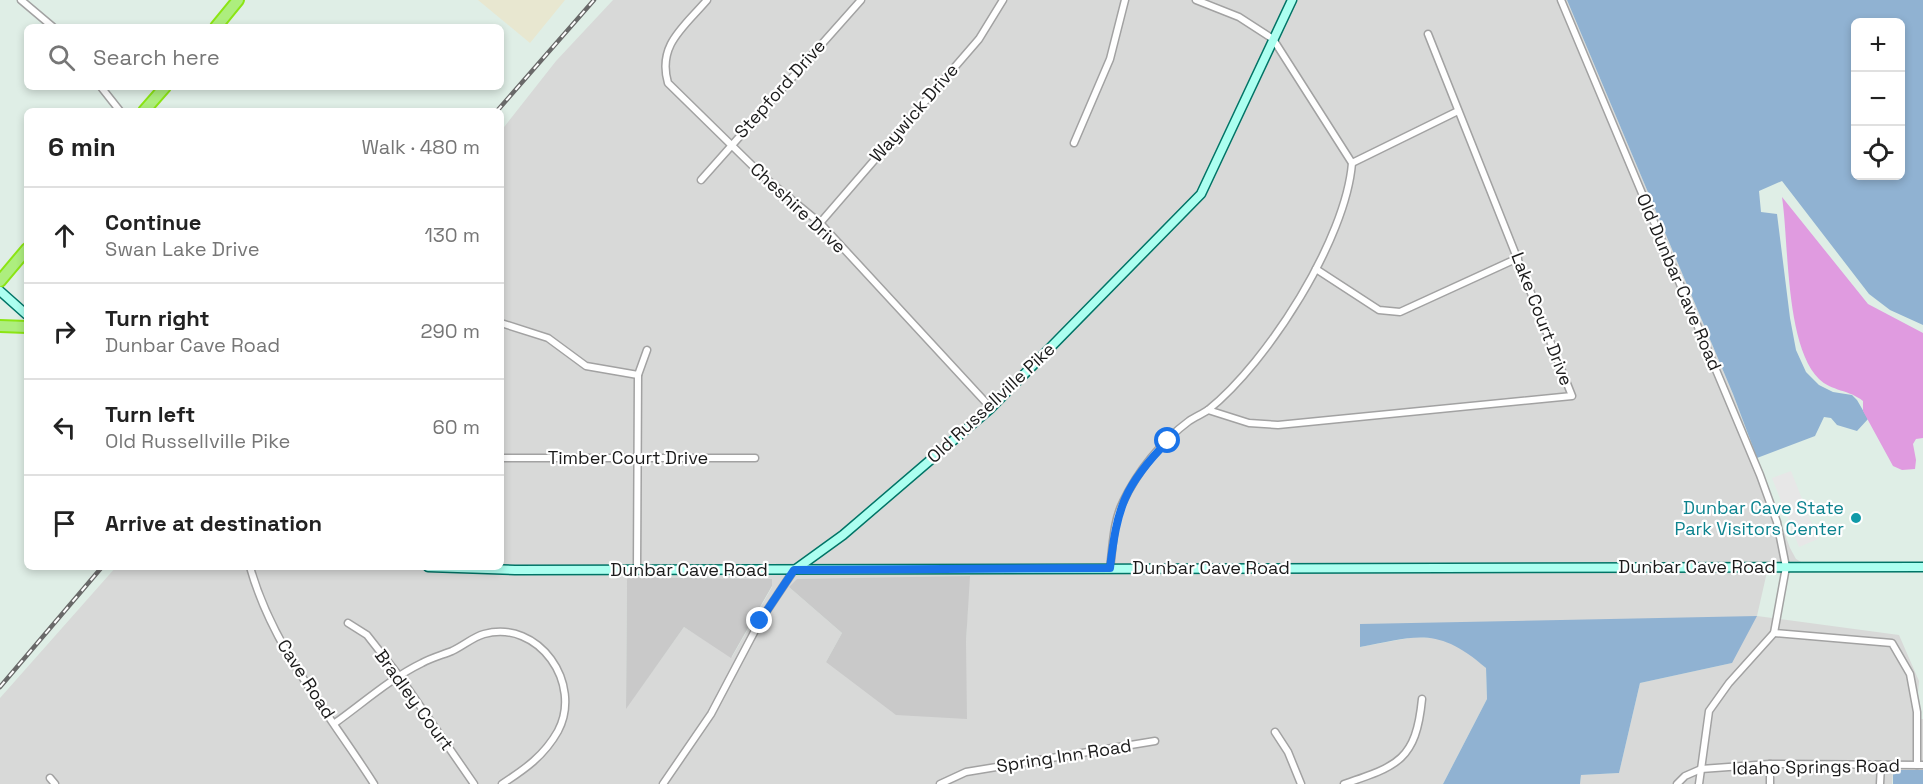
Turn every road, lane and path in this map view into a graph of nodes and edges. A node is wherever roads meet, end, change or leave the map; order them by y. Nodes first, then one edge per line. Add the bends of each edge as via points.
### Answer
1 (21, 0) edge
2 (238, 0) edge
3 (707, 0) edge
4 (861, 0) edge
5 (1003, 0) edge
6 (1125, 0) edge
7 (1196, 0) edge
8 (1292, 0) edge
9 (1561, 0) edge
10 (49, 24) edge
11 (218, 24) edge
12 (1428, 34) dead end
13 (1273, 39) junction
14 (103, 90) edge
15 (162, 90) edge
16 (118, 108) edge
17 (147, 108) edge
18 (1458, 111) junction
19 (1074, 143) dead end
20 (730, 144) junction
21 (1352, 163) junction
22 (701, 180) dead end
23 (820, 223) junction
24 (24, 253) edge
25 (1518, 258) junction
26 (1316, 269) junction
27 (0, 281) edge
28 (0, 291) edge
29 (24, 312) edge
30 (504, 325) edge
31 (0, 326) edge
32 (24, 327) edge
33 (647, 350) dead end
34 (638, 375) junction
35 (991, 408) junction
36 (1208, 410) junction
37 (504, 458) edge
38 (636, 458) junction
39 (755, 458) dead end
40 (1786, 567) junction
41 (1923, 567) edge
42 (504, 568) edge
43 (1110, 568) junction
44 (251, 570) edge
45 (637, 570) junction
46 (794, 570) junction
47 (348, 623) dead end
48 (1774, 633) junction
49 (400, 677) junction
50 (1422, 699) dead end
51 (335, 723) junction
52 (1275, 732) dead end
53 (1155, 741) dead end
54 (1770, 764) junction
55 (1881, 765) junction
56 (1920, 765) edge
57 (1701, 769) junction
58 (374, 784) edge
59 (474, 784) edge
60 (502, 784) edge
61 (663, 784) edge
62 (940, 784) edge
63 (1301, 784) edge
64 (1344, 784) edge
65 (1677, 784) edge
66 (1699, 784) edge
67 (1770, 784) edge
68 (1880, 784) edge

1 - 10 street
2 - 11 highway
3 - 20 street, Cheshire Drive via 672,41 664,68 668,83
4 - 20 street, Stepford Drive
5 - 23 street, Waywick Drive via 979,39
6 - 19 street via 1110,58
7 - 13 street via 1239,17
8 - 13 main road, Old Russellville Pike
9 - 40 street, Old Dunbar Cave Road via 1760,475 1778,522
12 - 18 street, Lake Court Drive
13 - 21 street
13 - 35 main road, Old Russellville Pike via 1201,194
14 - 16 street
15 - 17 highway
18 - 21 street
18 - 25 street, Lake Court Drive
20 - 22 street, Stepford Drive
20 - 23 street, Cheshire Drive
21 - 26 street via 1344,208
23 - 35 street, Cheshire Drive
24 - 27 highway
25 - 26 street via 1401,312 1379,310
25 - 36 street, Lake Court Drive via 1572,396 1278,424 1249,423
26 - 36 street via 1264,352
28 - 29 main road
30 - 34 street via 548,338 586,366
31 - 32 highway
33 - 34 street
34 - 38 street
35 - 46 main road, Old Russellville Pike via 843,535
36 - 43 street via 1188,422 1148,461 1133,484 1116,521
37 - 38 street, Timber Court Drive
38 - 39 street, Timber Court Drive
38 - 45 street
40 - 41 main road, Dunbar Cave Road
40 - 43 main road, Dunbar Cave Road
40 - 48 street
42 - 45 main road, Dunbar Cave Road
43 - 46 main road, Dunbar Cave Road
44 - 51 street, Cave Road via 284,651
45 - 46 main road, Dunbar Cave Road
46 - 61 street, Old Russellville Pike via 760,621 711,714
47 - 49 street, Bradley Court via 367,635
48 - 56 street via 1892,643 1910,674
48 - 57 street via 1709,711
49 - 51 street
49 - 59 street, Bradley Court
49 - 60 street via 484,634 520,636 550,657 562,678 566,696 558,730 528,768
50 - 64 street via 1419,722 1406,753 1380,772
51 - 58 street, Cave Road
52 - 63 street
53 - 62 street, Spring Inn Road via 966,772
54 - 55 street, Idaho Springs Road
54 - 57 street, Idaho Springs Road
54 - 67 street
55 - 56 street, Idaho Springs Road
55 - 68 street
57 - 65 street, Idaho Springs Road via 1684,776
57 - 66 street

